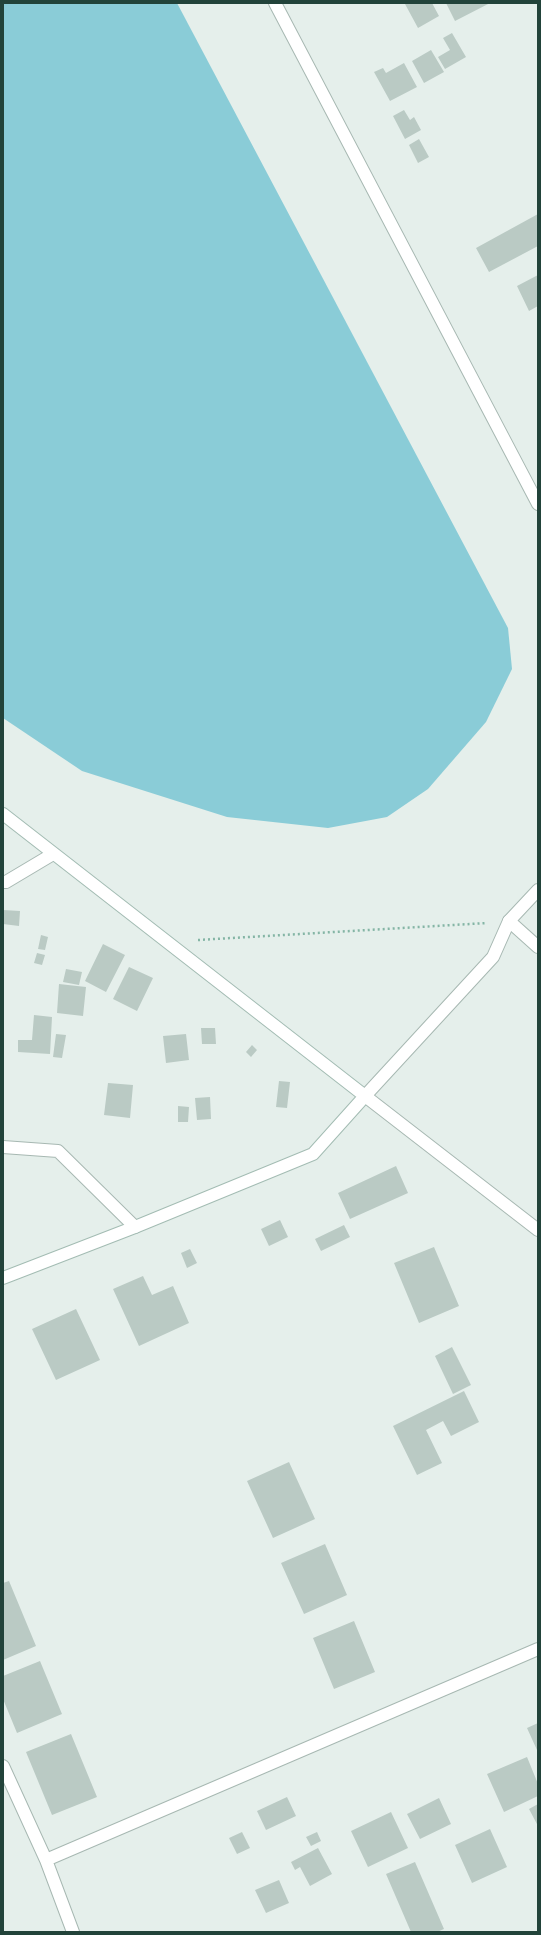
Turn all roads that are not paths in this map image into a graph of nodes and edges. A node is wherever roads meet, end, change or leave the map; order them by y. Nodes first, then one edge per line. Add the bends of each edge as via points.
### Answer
1 (274, 3) edge
2 (538, 504) edge
3 (3, 814) edge
4 (53, 854) junction
5 (3, 882) edge
6 (538, 890) edge
7 (509, 921) junction
8 (538, 947) edge
9 (365, 1096) junction
10 (3, 1147) edge
11 (136, 1227) junction
12 (538, 1230) edge
13 (3, 1278) edge
14 (538, 1650) edge
15 (3, 1766) edge
16 (46, 1860) junction
17 (73, 1932) edge

1 - 2 street
3 - 4 street
4 - 5 street
4 - 9 street
6 - 7 street
7 - 8 street
7 - 9 street via 493,957
9 - 11 street via 313,1154
9 - 12 street
10 - 11 street via 58,1151
11 - 13 street
14 - 16 street
15 - 16 street
16 - 17 street

